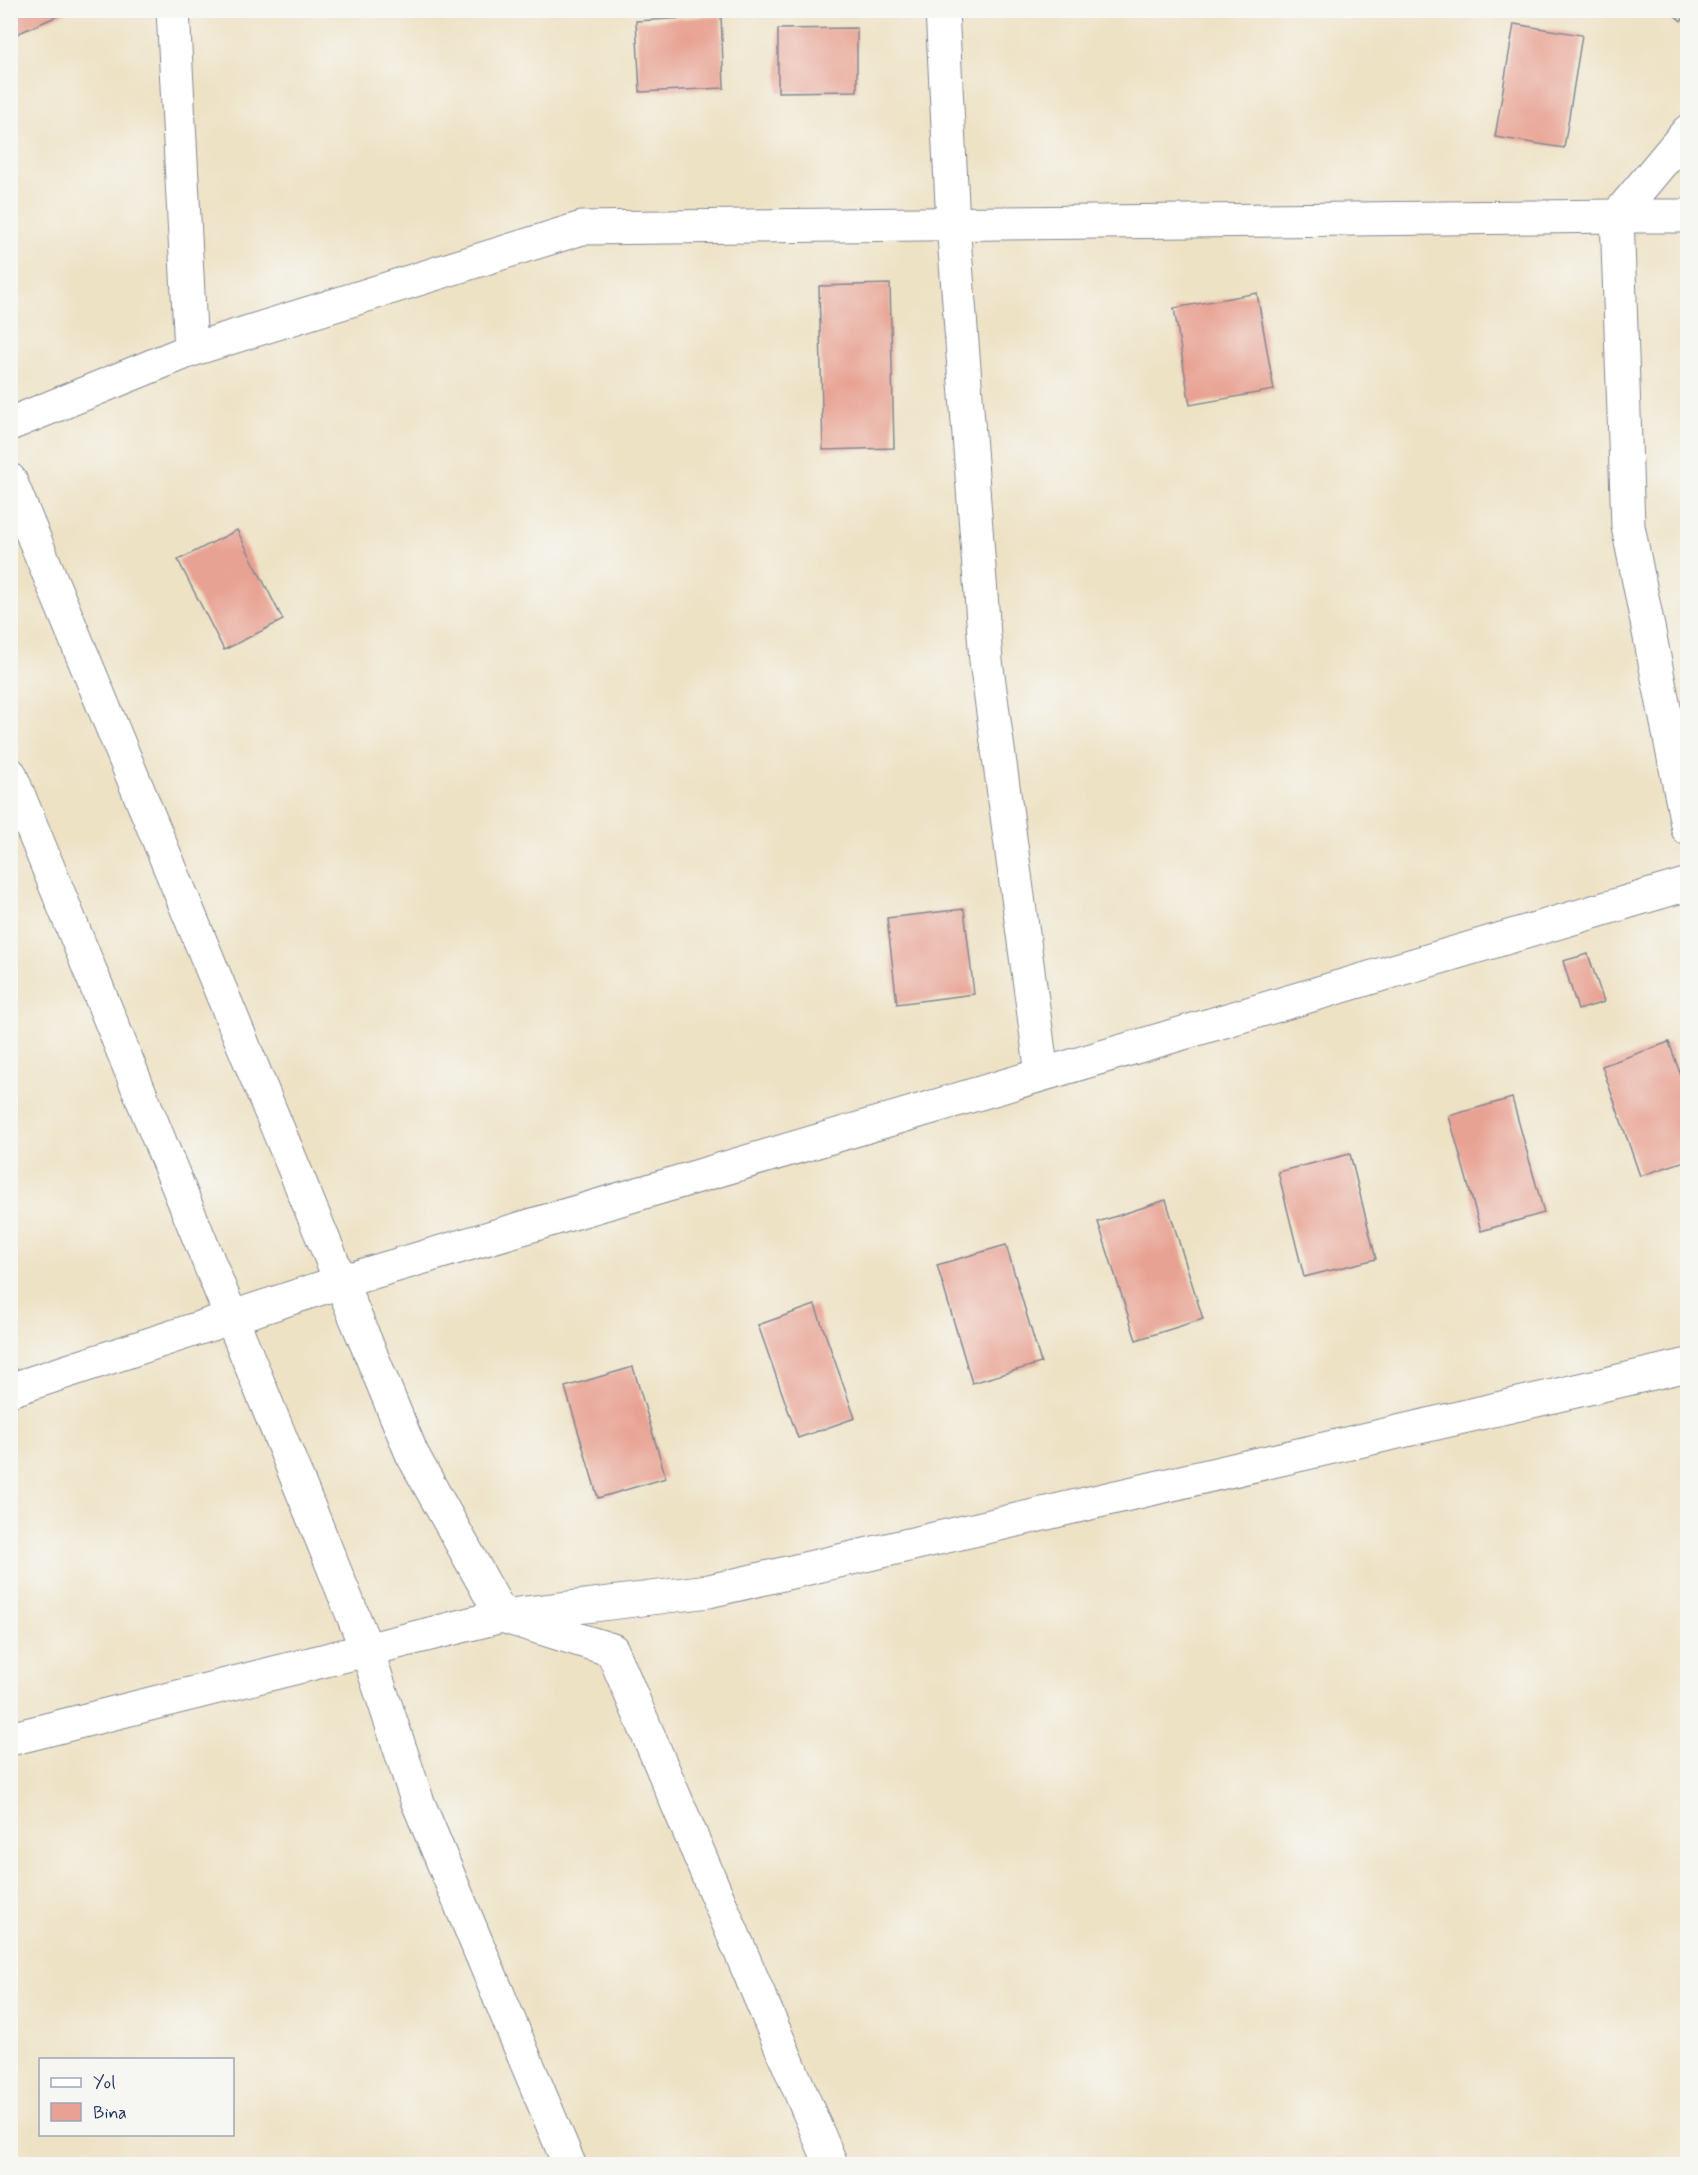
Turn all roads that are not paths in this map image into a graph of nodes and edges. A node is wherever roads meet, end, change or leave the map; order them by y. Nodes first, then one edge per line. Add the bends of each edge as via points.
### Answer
1 (173, 10) edge
2 (942, 10) edge
3 (1688, 131) edge
4 (1617, 216) junction
5 (1688, 216) edge
6 (953, 223) junction
7 (191, 350) junction
8 (10, 424) edge
9 (10, 480) edge
10 (10, 774) edge
11 (1688, 829) edge
12 (1688, 884) edge
13 (1042, 1074) junction
14 (343, 1281) junction
15 (232, 1318) junction
16 (1688, 1365) edge
17 (10, 1390) edge
18 (502, 1616) junction
19 (367, 1650) junction
20 (10, 1739) edge
21 (569, 2164) edge
22 (831, 2164) edge

1 - 7 street
2 - 6 street
3 - 4 street
4 - 5 street
4 - 6 street
4 - 11 street via 1628,526
6 - 7 street via 582,228
6 - 13 street via 986,661
7 - 8 street
9 - 14 street
10 - 15 street
12 - 13 street
13 - 14 street
14 - 15 street
14 - 18 street via 412,1454
15 - 17 street
15 - 19 street
16 - 18 street via 709,1591
18 - 19 street
18 - 22 street via 612,1650
19 - 20 street
19 - 21 street via 417,1800

